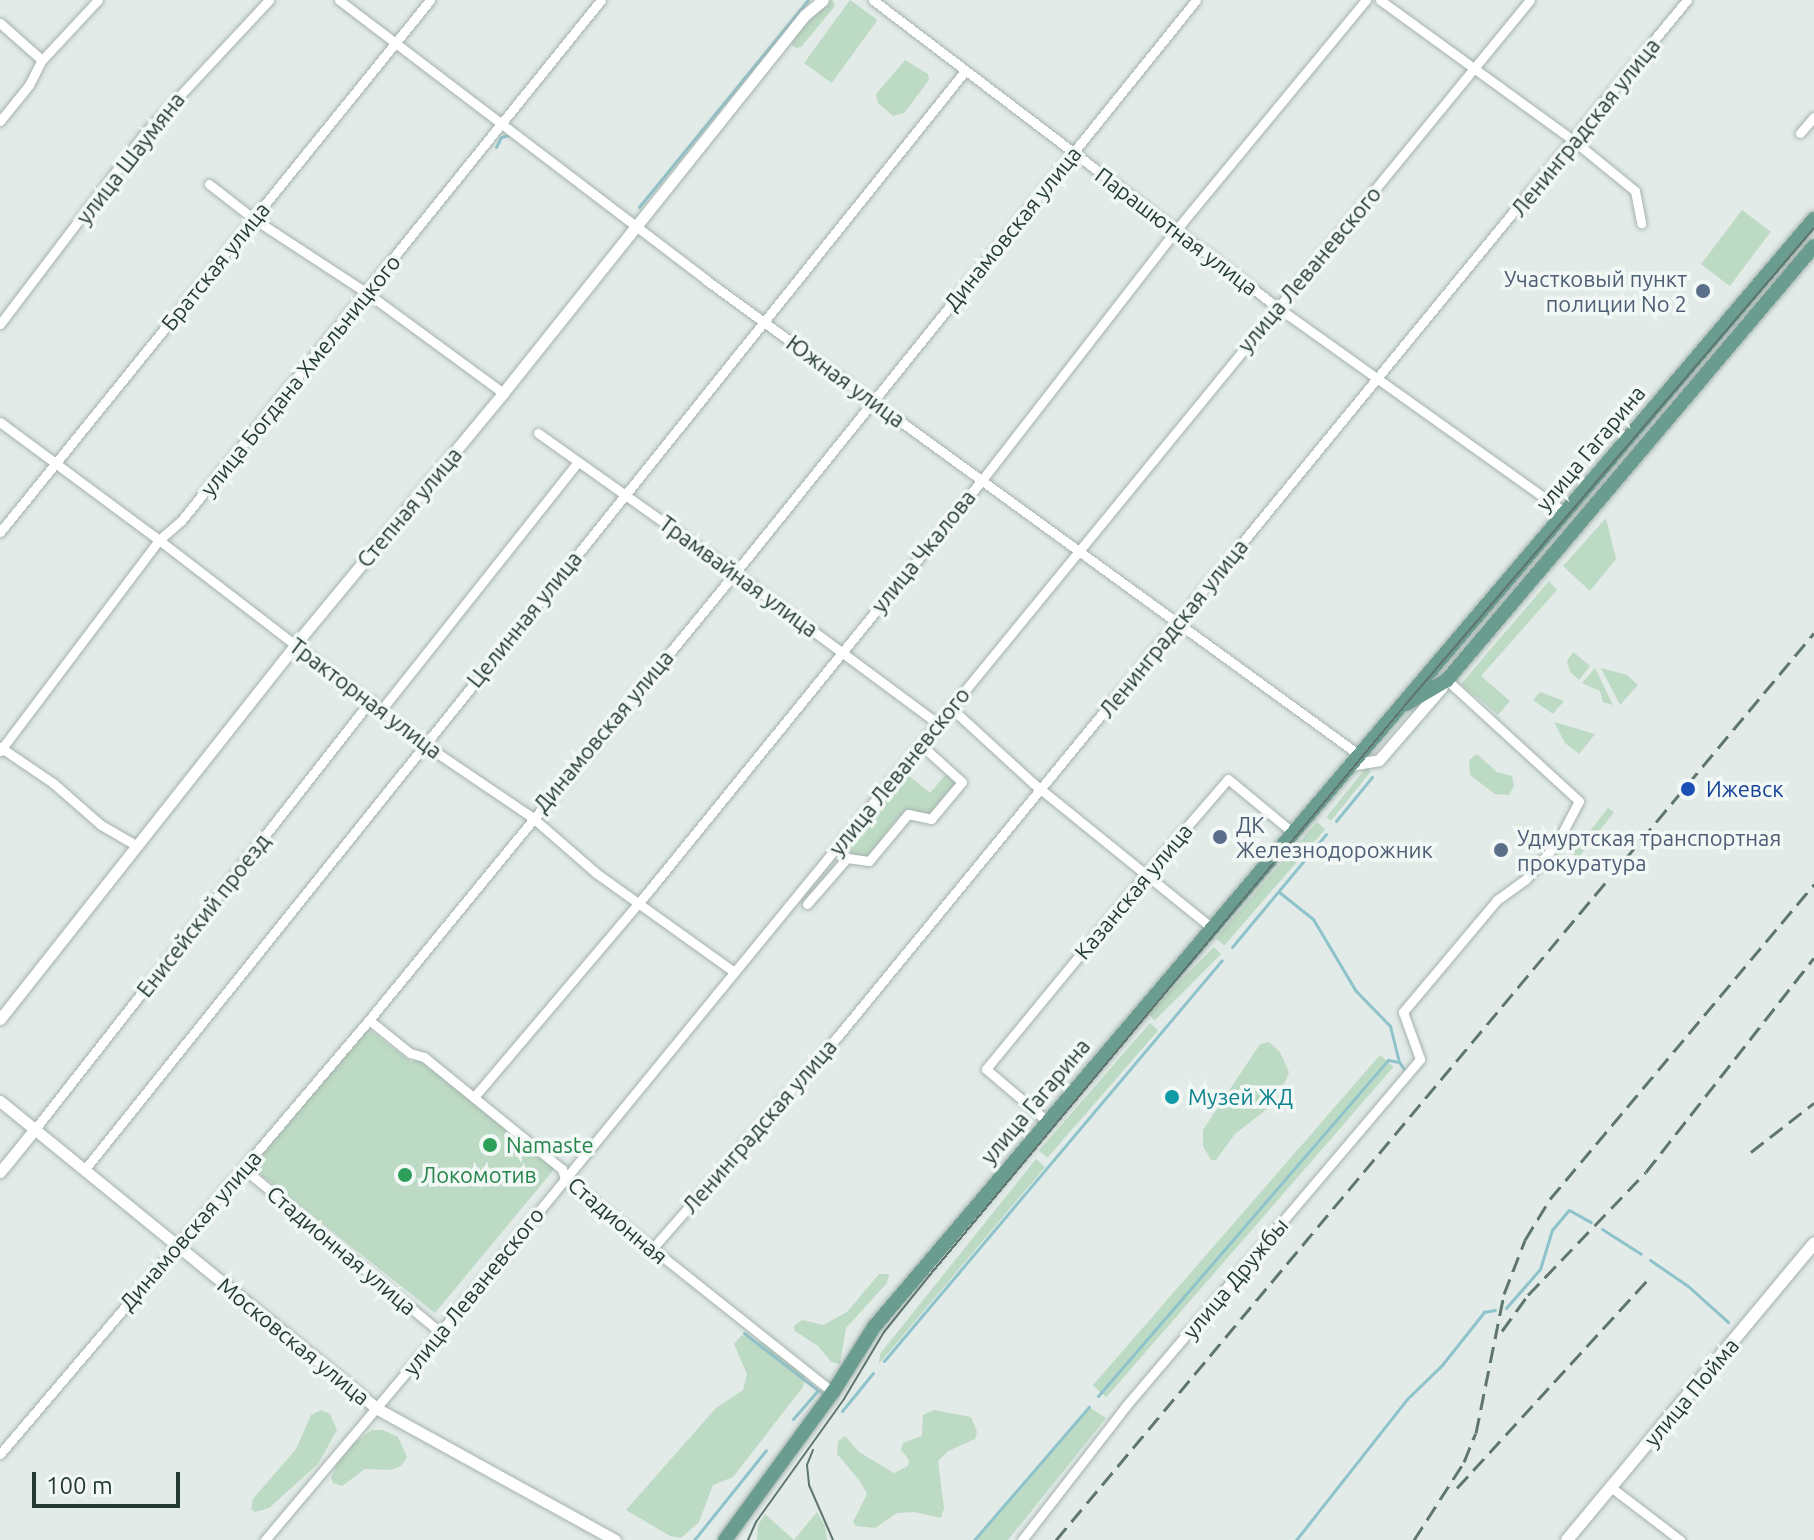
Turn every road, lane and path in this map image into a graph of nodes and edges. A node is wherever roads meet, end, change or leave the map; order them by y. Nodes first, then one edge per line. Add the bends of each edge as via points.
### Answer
1 (98, 0) edge
2 (269, 0) edge
3 (339, 0) edge
4 (430, 0) edge
5 (601, 0) edge
6 (823, 0) edge
7 (873, 0) edge
8 (1196, 0) edge
9 (1366, 0) edge
10 (1380, 0) edge
11 (1530, 0) edge
12 (1687, 0) edge
13 (0, 23) edge
14 (396, 44) junction
15 (42, 60) junction
16 (1476, 68) junction
17 (965, 71) junction
18 (1814, 117) edge
19 (0, 121) edge
20 (504, 123) junction
21 (1800, 133) dead end
22 (1574, 141) junction
23 (1074, 151) junction
24 (209, 184) dead end
25 (254, 219) junction
26 (1814, 219) edge
27 (1641, 223) dead end
28 (638, 225) junction
29 (1177, 229) junction
30 (1814, 246) edge
31 (367, 293) junction
32 (1277, 307) junction
33 (766, 323) junction
34 (0, 324) edge
35 (1380, 378) junction
36 (503, 393) junction
37 (875, 400) junction
38 (0, 422) edge
39 (538, 433) dead end
40 (578, 462) junction
41 (55, 464) junction
42 (982, 480) junction
43 (624, 494) junction
44 (1564, 512) junction
45 (0, 532) edge
46 (159, 540) junction
47 (1078, 551) junction
48 (735, 573) junction
49 (1176, 623) junction
50 (295, 645) junction
51 (842, 651) junction
52 (1447, 680) junction
53 (371, 700) junction
54 (1399, 706) junction
55 (950, 707) junction
56 (382, 709) junction
57 (937, 723) junction
58 (424, 744) junction
59 (921, 745) junction
60 (0, 749) edge
61 (1354, 760) junction
62 (1041, 789) junction
63 (532, 817) junction
64 (1292, 832) junction
65 (135, 845) junction
66 (836, 848) junction
67 (847, 858) junction
68 (1146, 874) junction
69 (639, 903) junction
70 (807, 904) dead end
71 (1211, 927) junction
72 (733, 971) junction
73 (0, 1019) edge
74 (369, 1020) junction
75 (474, 1097) junction
76 (0, 1101) edge
77 (1047, 1121) junction
78 (35, 1129) junction
79 (243, 1168) junction
80 (85, 1169) junction
81 (0, 1172) edge
82 (565, 1179) junction
83 (176, 1244) junction
84 (1814, 1244) edge
85 (652, 1249) junction
86 (440, 1332) junction
87 (833, 1392) junction
88 (376, 1408) junction
89 (0, 1454) edge
90 (1612, 1488) junction
91 (265, 1540) edge
92 (615, 1540) edge
93 (725, 1540) edge
94 (1022, 1540) edge
95 (1567, 1540) edge
96 (1680, 1540) edge

1 - 15 street
2 - 34 street, улица Шаумяна via 145,133
3 - 14 street, Южная улица
4 - 14 street, Братская улица
5 - 20 street, улица Богдана Хмельницкого
6 - 28 street, Степная улица via 805,15
7 - 17 street, Парашютная улица
8 - 23 street, Динамовская улица
9 - 29 street, улица Чкалова
10 - 16 street
11 - 16 street, улица Леваневского
12 - 22 street, Ленинградская улица
13 - 15 street
14 - 20 street, Южная улица
14 - 25 street, Братская улица
15 - 19 street
16 - 22 street
16 - 32 street, улица Леваневского
17 - 23 street, Парашютная улица
17 - 33 street, Целинная улица
18 - 21 street
20 - 28 street, Южная улица
20 - 31 street, улица Богдана Хмельницкого
22 - 27 street via 1635,191
22 - 35 street, Ленинградская улица
23 - 29 street, Парашютная улица
23 - 37 street, Динамовская улица
24 - 25 street
25 - 31 street
25 - 41 street, Братская улица
26 - 44 main road, улица Гагарина
28 - 33 street, Южная улица
28 - 36 street, Степная улица
29 - 32 street, Парашютная улица
29 - 42 street, улица Чкалова
30 - 52 main road, улица Гагарина
31 - 36 street
31 - 46 street, улица Богдана Хмельницкого via 181,521
32 - 35 street, Парашютная улица
32 - 47 street, улица Леваневского
33 - 37 street, Южная улица
33 - 43 street, Целинная улица
35 - 44 street, Парашютная улица
35 - 49 street, Ленинградская улица
36 - 50 street, Степная улица
37 - 42 street, Южная улица
37 - 48 street, Динамовская улица
38 - 41 street, Тракторная улица
39 - 40 street, Трамвайная улица
40 - 43 street, Трамвайная улица
40 - 56 street
41 - 45 street, Братская улица
41 - 46 street, Тракторная улица
42 - 47 street, Южная улица
42 - 51 street, улица Чкалова
43 - 48 street, Трамвайная улица
43 - 58 street, Целинная улица
44 - 54 main road, улица Гагарина
46 - 50 street, Тракторная улица
46 - 60 street, улица Богдана Хмельницкого
47 - 49 street, Южная улица
47 - 55 street, улица Леваневского
48 - 51 street, Трамвайная улица
48 - 63 street, Динамовская улица
49 - 61 street, Южная улица
49 - 62 street, Ленинградская улица
50 - 53 street, Тракторная улица
50 - 65 street, Степная улица
51 - 57 street, Трамвайная улица
51 - 69 street, улица Чкалова
52 - 54 main road, улица Гагарина
52 - 61 street via 1379,760
52 - 94 street, улица Дружбы via 1579,801 1557,843 1525,880 1497,900 1403,1012 1420,1059 1125,1407
53 - 56 street, Тракторная улица
53 - 78 street, Енисейский проезд
54 - 61 main road, улица Гагарина
55 - 57 street, улица Леваневского
55 - 62 street
56 - 58 street, Тракторная улица
57 - 59 street, улица Леваневского
58 - 63 street, Тракторная улица
58 - 80 street, Целинная улица
59 - 66 street, улица Леваневского
59 - 67 street via 962,782 931,819 908,814 869,861
60 - 65 street
61 - 64 main road, улица Гагарина
62 - 68 street
62 - 85 street, Ленинградская улица via 838,1036
63 - 69 street, Тракторная улица
63 - 74 street, Динамовская улица
64 - 68 street, Казанская улица via 1228,779
64 - 71 main road, улица Гагарина
65 - 73 street, Степная улица
66 - 67 street
66 - 72 street, улица Леваневского
67 - 70 street
68 - 71 street
68 - 77 street, Казанская улица via 986,1069
69 - 72 street, Тракторная улица
69 - 75 street, улица Чкалова
71 - 77 main road, улица Гагарина
72 - 82 street, улица Леваневского
74 - 75 street, Стадионная
74 - 79 street, Динамовская улица
75 - 82 street, Стадионная via 562,1169
76 - 78 street, Московская улица
77 - 87 main road, улица Гагарина via 874,1327
78 - 80 street, Московская улица
78 - 81 street
79 - 83 street, Динамовская улица
79 - 86 street, Стадионная улица
80 - 83 street, Московская улица
82 - 85 street, Стадионная
82 - 86 street, улица Леваневского
83 - 88 street, Московская улица
83 - 89 street, Динамовская улица
84 - 90 main road, улица Пойма
85 - 87 street, Стадионная
86 - 88 street, улица Леваневского
87 - 93 main road, улица Гагарина
88 - 91 street, улица Леваневского
88 - 92 street, Московская улица
90 - 95 main road, улица Пойма
90 - 96 street

